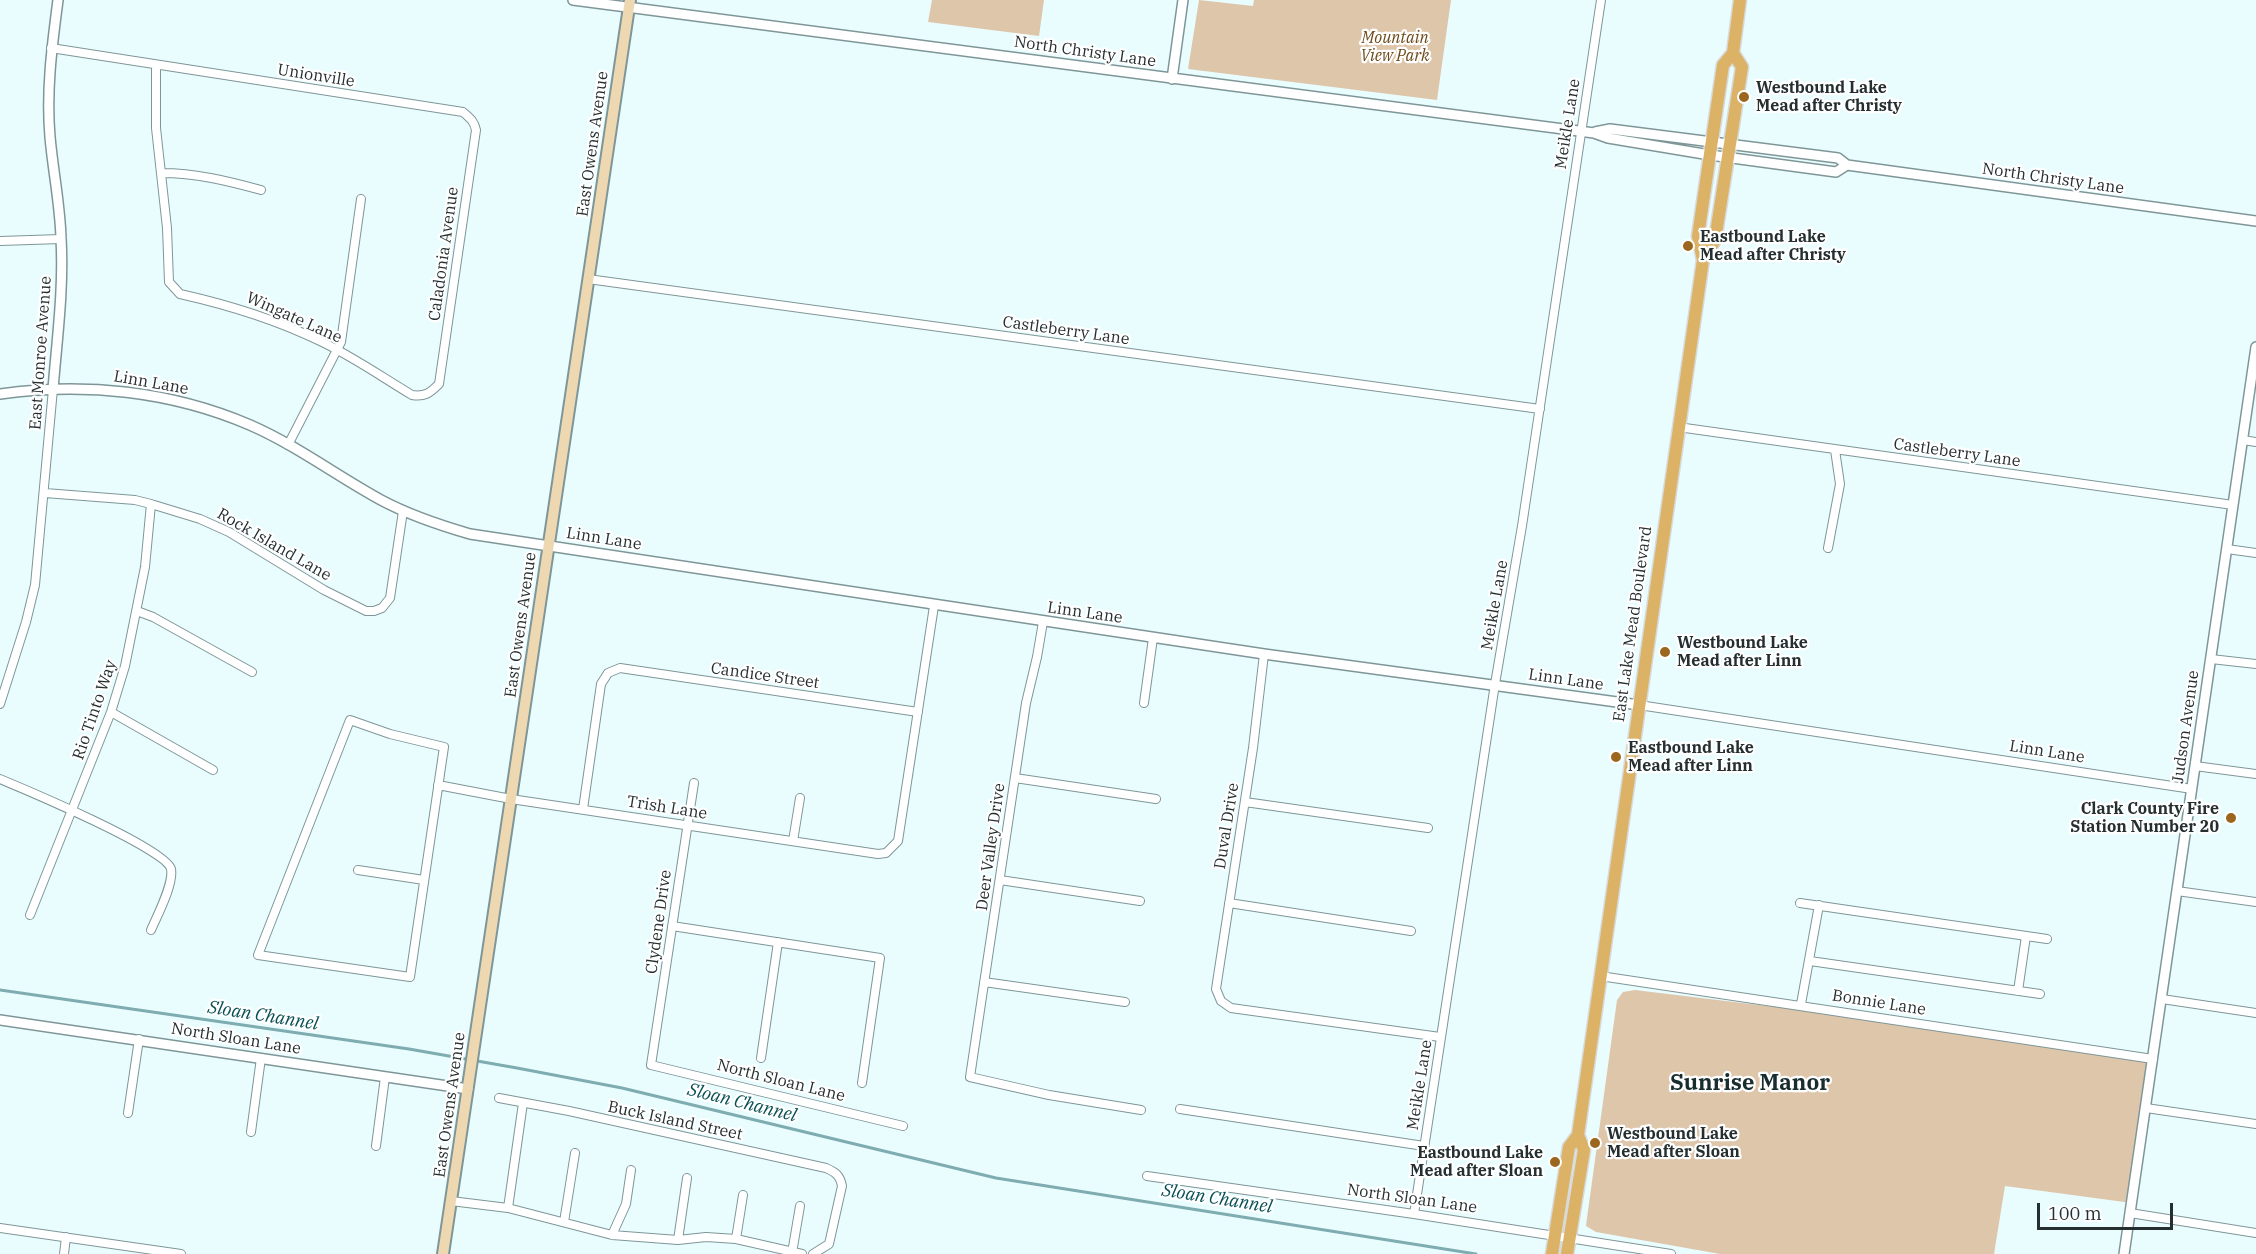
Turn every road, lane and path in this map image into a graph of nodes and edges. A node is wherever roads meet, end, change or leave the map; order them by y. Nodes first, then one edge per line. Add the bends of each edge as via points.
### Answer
1 (58, 0) edge
2 (573, 0) edge
3 (1183, 0) edge
4 (1601, 0) edge
5 (1740, 0) edge
6 (630, 4) edge
7 (51, 48) junction
8 (1732, 53) junction
9 (156, 65) junction
10 (1172, 79) junction
11 (470, 118) joint
12 (1580, 131) junction
13 (1594, 133) junction
14 (1712, 141) junction
15 (1730, 143) junction
16 (1710, 155) junction
17 (1728, 158) junction
18 (1847, 165) junction
19 (161, 173) junction
20 (261, 190) dead end
21 (362, 199) dead end
22 (2256, 221) edge
23 (62, 239) junction
24 (0, 241) edge
25 (1703, 260) junction
26 (588, 279) junction
27 (2256, 347) edge
28 (338, 351) junction
29 (53, 389) junction
30 (430, 393) joint
31 (0, 394) edge
32 (1540, 409) junction
33 (1678, 427) junction
34 (2242, 440) junction
35 (2256, 442) edge
36 (288, 444) junction
37 (1834, 450) junction
38 (45, 493) junction
39 (151, 504) junction
40 (2233, 505) junction
41 (403, 511) junction
42 (547, 545) junction
43 (1828, 548) dead end
44 (2227, 549) junction
45 (2256, 553) edge
46 (934, 606) junction
47 (137, 611) junction
48 (1043, 622) junction
49 (1153, 638) junction
50 (1264, 654) junction
51 (2211, 659) junction
52 (2256, 664) edge
53 (252, 672) dead end
54 (1495, 684) junction
55 (3, 689) edge
56 (1144, 703) dead end
57 (0, 704) edge
58 (1638, 705) junction
59 (111, 712) junction
60 (918, 712) junction
61 (2195, 766) junction
62 (213, 770) dead end
63 (2256, 774) edge
64 (1015, 778) junction
65 (0, 779) edge
66 (694, 783) dead end
67 (438, 785) junction
68 (2192, 789) junction
69 (800, 798) dead end
70 (511, 799) junction
71 (1156, 799) dead end
72 (1245, 802) junction
73 (583, 808) junction
74 (73, 809) junction
75 (687, 825) junction
76 (1428, 828) dead end
77 (793, 841) junction
78 (358, 870) dead end
79 (424, 880) junction
80 (1000, 880) junction
81 (2177, 891) junction
82 (1140, 901) dead end
83 (2256, 902) edge
84 (1229, 903) junction
85 (1800, 903) dead end
86 (1819, 905) junction
87 (30, 915) dead end
88 (672, 926) junction
89 (151, 930) dead end
90 (1411, 931) dead end
91 (2026, 936) junction
92 (2047, 939) dead end
93 (778, 942) junction
94 (1810, 961) junction
95 (1600, 976) junction
96 (984, 982) junction
97 (2018, 991) junction
98 (2040, 994) dead end
99 (2162, 999) junction
100 (1125, 1002) dead end
101 (1801, 1004) junction
102 (2256, 1013) edge
103 (0, 1020) edge
104 (1440, 1037) junction
105 (139, 1040) junction
106 (261, 1058) junction
107 (760, 1058) dead end
108 (2153, 1059) junction
109 (651, 1065) joint
110 (385, 1077) junction
111 (862, 1083) dead end
112 (468, 1089) junction
113 (499, 1098) dead end
114 (523, 1103) junction
115 (2146, 1108) junction
116 (1180, 1109) dead end
117 (1141, 1110) dead end
118 (128, 1113) dead end
119 (2256, 1124) edge
120 (903, 1126) dead end
121 (251, 1132) dead end
122 (1578, 1136) junction
123 (376, 1146) dead end
124 (1424, 1146) junction
125 (575, 1153) dead end
126 (631, 1170) dead end
127 (1147, 1176) dead end
128 (687, 1178) dead end
129 (743, 1195) dead end
130 (451, 1201) junction
131 (800, 1206) dead end
132 (508, 1208) junction
133 (2130, 1213) junction
134 (1414, 1214) junction
135 (564, 1222) junction
136 (0, 1228) edge
137 (2256, 1233) edge
138 (612, 1235) junction
139 (1555, 1236) junction
140 (66, 1237) junction
141 (1571, 1238) junction
142 (736, 1239) junction
143 (678, 1240) junction
144 (1552, 1252) edge
145 (792, 1253) edge
146 (817, 1253) edge
147 (64, 1254) edge
148 (181, 1254) edge
149 (443, 1254) edge
150 (802, 1254) edge
151 (1567, 1254) edge
152 (1671, 1254) edge
153 (2124, 1254) edge

1 - 7 street, East Monroe Avenue
2 - 6 street, North Christy Lane
3 - 10 street
4 - 12 street, Meikle Lane
5 - 8 main road, East Lake Mead Boulevard
6 - 10 street, North Christy Lane
6 - 26 main road, East Owens Avenue
7 - 9 street, Unionville
7 - 23 street, East Monroe Avenue via 50,136
8 - 14 main road, East Lake Mead Boulevard via 1723,65
8 - 15 main road, East Lake Mead Boulevard via 1742,68
9 - 11 street, Unionville via 463,112
9 - 19 street
10 - 12 street, North Christy Lane
11 - 30 street, Caladonia Avenue via 476,130 439,384
12 - 13 street, North Christy Lane
12 - 32 street, Meikle Lane
13 - 14 street, North Christy Lane via 1610,129
13 - 16 street, North Christy Lane
14 - 15 street, North Christy Lane
14 - 16 main road, East Lake Mead Boulevard
15 - 17 main road, East Lake Mead Boulevard
15 - 18 street, North Christy Lane via 1838,158
16 - 17 street, North Christy Lane
16 - 25 main road, East Lake Mead Boulevard via 1698,236
17 - 18 street, North Christy Lane via 1836,172
17 - 25 main road, East Lake Mead Boulevard via 1715,240
18 - 22 street, North Christy Lane
19 - 20 street via 215,177
19 - 28 street, Wingate Lane via 169,282 174,289 273,320
21 - 28 street
23 - 24 street
23 - 29 street, East Monroe Avenue
25 - 33 main road, East Lake Mead Boulevard
26 - 32 street, Castleberry Lane
26 - 42 main road, East Owens Avenue
27 - 34 street, Judson Avenue
28 - 30 street, Wingate Lane via 412,395 422,397
28 - 36 street
29 - 31 street, Linn Lane
29 - 36 street, Linn Lane via 137,393 207,409
29 - 38 street, East Monroe Avenue
32 - 54 street, Meikle Lane
33 - 37 street, Castleberry Lane
33 - 58 main road, East Lake Mead Boulevard
34 - 35 street
34 - 40 street, Judson Avenue
36 - 41 street, Linn Lane
37 - 40 street, Castleberry Lane
37 - 43 street via 1840,484
38 - 39 street, Rock Island Lane
38 - 55 street, East Monroe Avenue via 35,585
39 - 41 street, Rock Island Lane via 229,532 366,611 382,608 390,598
39 - 47 street, Rio Tinto Way
40 - 44 street, Judson Avenue
41 - 42 street, Linn Lane via 470,534
42 - 46 street, Linn Lane
42 - 70 main road, East Owens Avenue
44 - 45 street
44 - 51 street, Judson Avenue
46 - 48 street, Linn Lane
46 - 60 street
47 - 53 street
47 - 59 street, Rio Tinto Way
48 - 49 street, Linn Lane
48 - 64 street, Deer Valley Drive
49 - 50 street, Linn Lane
49 - 56 street
50 - 54 street, Linn Lane
50 - 72 street, Duval Drive
51 - 52 street
51 - 61 street, Judson Avenue
54 - 58 street, Linn Lane
54 - 104 street, Meikle Lane
55 - 57 street, East Monroe Avenue
58 - 68 street, Linn Lane
58 - 95 main road, East Lake Mead Boulevard
59 - 62 street
59 - 74 street, Rio Tinto Way
60 - 73 street, Candice Street via 620,668 608,673 600,684
60 - 77 street, Trish Lane via 898,842 878,854
61 - 63 street
61 - 68 street, Judson Avenue
64 - 71 street
64 - 80 street, Deer Valley Drive
65 - 74 street
66 - 75 street, Clydene Drive
67 - 70 street, Trish Lane
67 - 79 street
67 - 79 street via 444,747 350,720 258,955 410,977
68 - 81 street, Judson Avenue
69 - 77 street
70 - 73 street, Trish Lane
70 - 112 main road, East Owens Avenue
72 - 76 street
72 - 84 street, Duval Drive
73 - 75 street, Trish Lane
74 - 87 street, Rio Tinto Way
74 - 89 street via 154,853 172,869 170,885
75 - 77 street, Trish Lane
75 - 88 street, Clydene Drive
78 - 79 street
80 - 82 street
80 - 96 street, Deer Valley Drive
81 - 83 street
81 - 99 street, Judson Avenue
84 - 90 street
84 - 104 street, Duval Drive via 1216,989 1221,1001 1231,1008
85 - 86 street
86 - 91 street
86 - 94 street
88 - 93 street
88 - 109 street, Clydene Drive
91 - 92 street
91 - 97 street
93 - 107 street
93 - 111 street via 880,958
94 - 97 street
94 - 101 street
95 - 101 street, Bonnie Lane
95 - 122 main road, East Lake Mead Boulevard
96 - 100 street
96 - 117 street, Deer Valley Drive via 970,1077
97 - 98 street
99 - 102 street
99 - 108 street, Judson Avenue
101 - 108 street, Bonnie Lane
103 - 105 street, North Sloan Lane
104 - 124 street, Meikle Lane
105 - 106 street, North Sloan Lane
105 - 118 street
106 - 110 street, North Sloan Lane
106 - 121 street
108 - 115 street, Judson Avenue
109 - 120 street, North Sloan Lane
110 - 112 street, North Sloan Lane
110 - 123 street
112 - 130 main road, East Owens Avenue
113 - 114 street, Buck Island Street
114 - 132 street
114 - 146 street, Buck Island Street via 834,1172 842,1186 832,1234 829,1244
115 - 119 street
115 - 133 street, Judson Avenue
116 - 124 street
122 - 139 main road, East Lake Mead Boulevard via 1569,1147
122 - 141 main road, East Lake Mead Boulevard via 1584,1150
124 - 134 street, Meikle Lane
125 - 135 street
126 - 138 street via 626,1203
127 - 134 street, North Sloan Lane
128 - 143 street
129 - 142 street
130 - 132 street
130 - 149 main road, East Owens Avenue
131 - 145 street
132 - 135 street
133 - 137 street
133 - 153 street, Judson Avenue
134 - 139 street, North Sloan Lane
135 - 138 street
136 - 140 street
138 - 143 street
139 - 141 street, North Sloan Lane
139 - 144 main road, East Lake Mead Boulevard
140 - 147 street
140 - 148 street
141 - 151 main road, East Lake Mead Boulevard
141 - 152 street, North Sloan Lane
142 - 143 street
142 - 145 street
145 - 150 street

